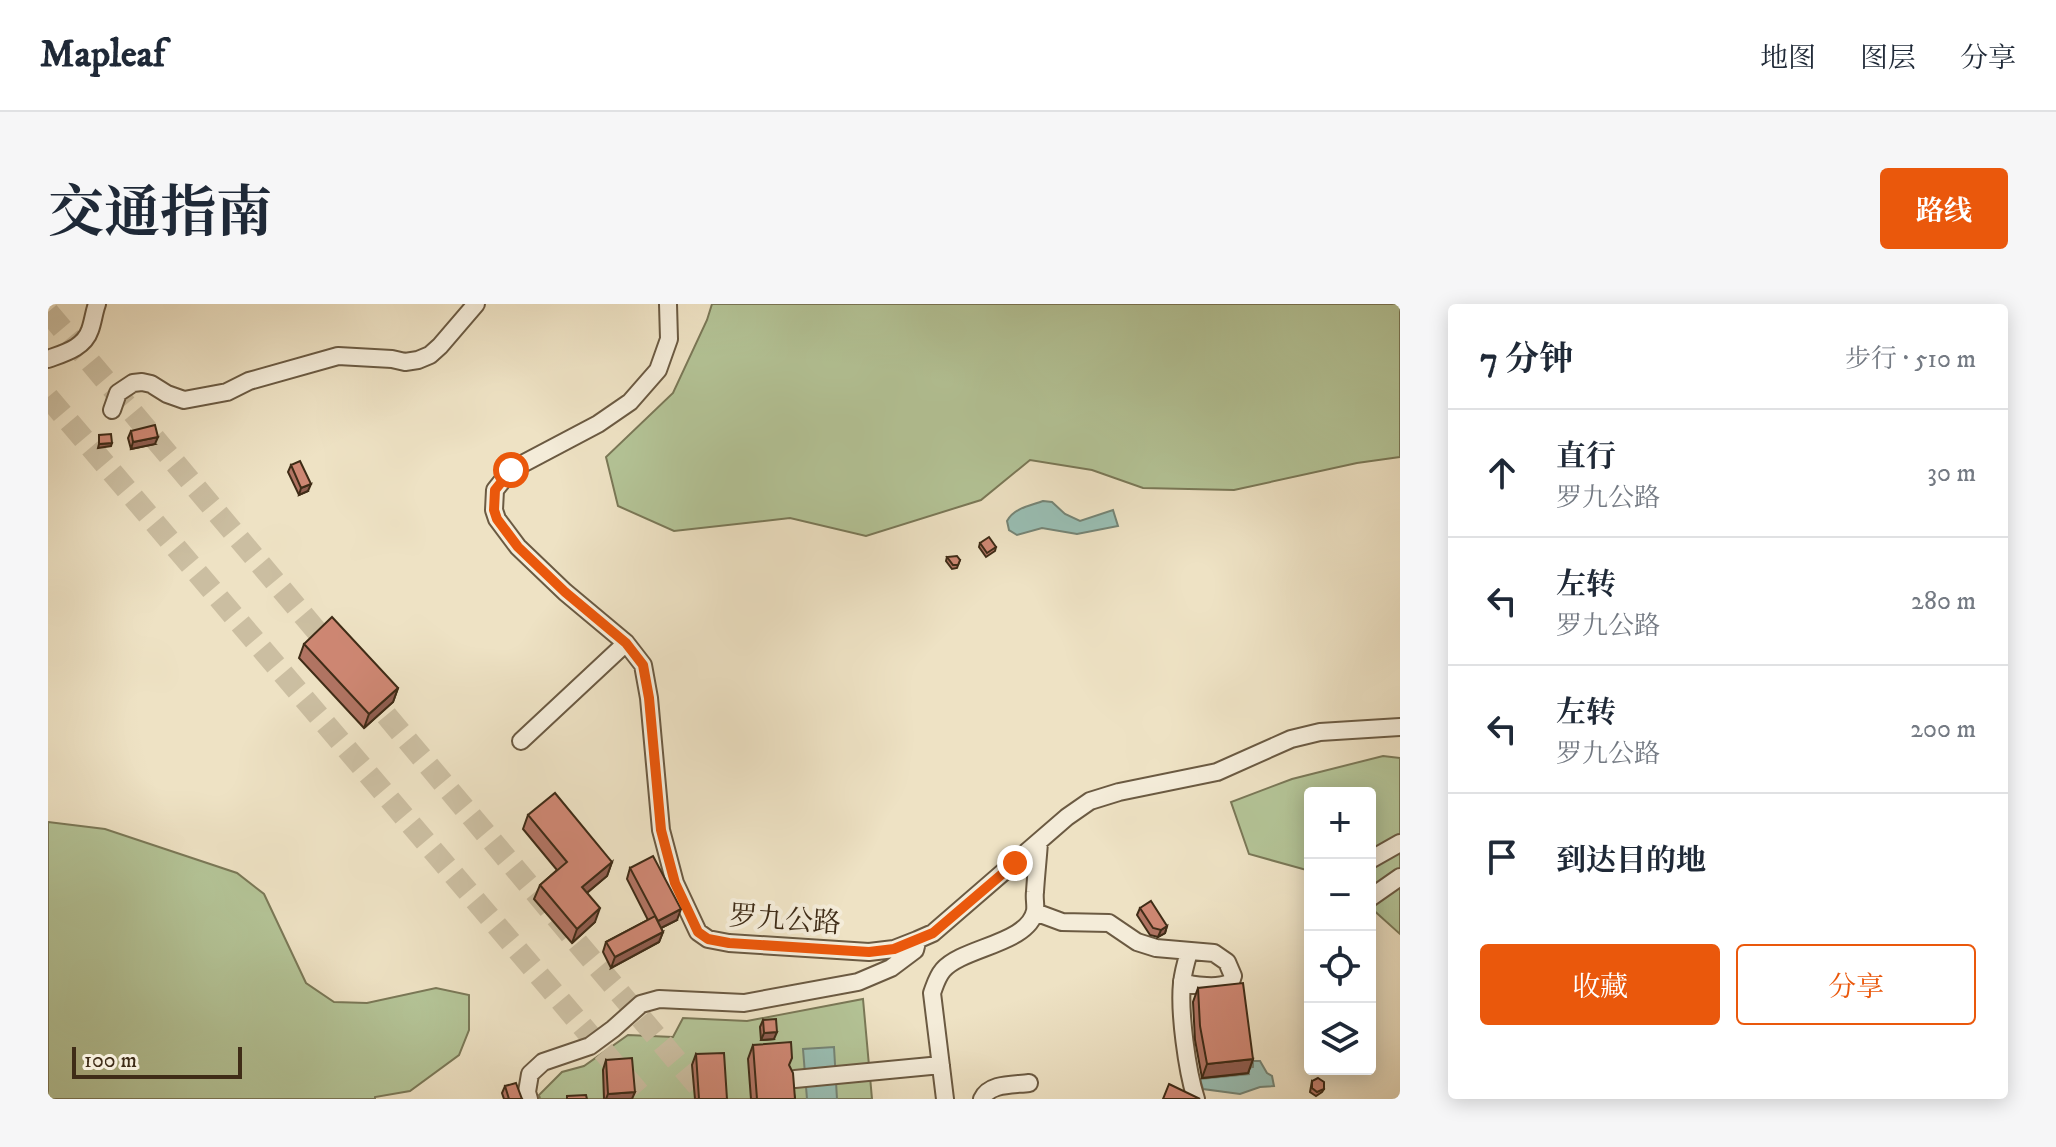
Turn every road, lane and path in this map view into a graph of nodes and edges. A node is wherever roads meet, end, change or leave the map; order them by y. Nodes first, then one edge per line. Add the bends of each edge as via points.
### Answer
1 (97, 304) edge
2 (476, 304) edge
3 (668, 304) edge
4 (48, 359) edge
5 (112, 410) dead end
6 (626, 643) junction
7 (1400, 727) edge
8 (521, 741) dead end
9 (1039, 842) junction
10 (1400, 843) edge
11 (1372, 859) edge
12 (1015, 863) junction
13 (1400, 877) edge
14 (1376, 894) edge
15 (1035, 903) junction
16 (917, 940) junction
17 (1189, 952) junction
18 (1182, 981) junction
19 (941, 1065) junction
20 (797, 1079) edge
21 (1029, 1083) dead end
22 (529, 1099) edge
23 (945, 1099) edge
24 (982, 1099) edge
25 (1196, 1099) edge

1 - 4 street via 86,339
2 - 5 street via 440,346 418,360 338,356 227,392 184,400 151,384 133,383 118,393
3 - 6 street, 罗九公路 via 669,339 658,370 630,402 511,470 495,490 497,519 518,547
6 - 8 street
6 - 16 street, 罗九公路 via 643,665 661,830 675,883 698,932 729,943 869,952
7 - 9 street, 罗九公路 via 1320,732 1217,772 1092,800
9 - 12 street, 罗九公路
9 - 15 street
10 - 11 street
12 - 15 street
12 - 16 street, 罗九公路 via 933,933
13 - 14 street
15 - 17 street via 1062,922 1109,923 1137,942
15 - 19 street via 1029,923 1020,931 955,960 936,980 932,993
16 - 22 street via 915,950 891,968 858,982 744,1003 659,999 641,1004 590,1046 543,1062 530,1074
17 - 18 street
17 - 18 street via 1221,956 1233,976 1224,985
18 - 25 street
19 - 20 street
19 - 23 street
21 - 24 street via 989,1089

